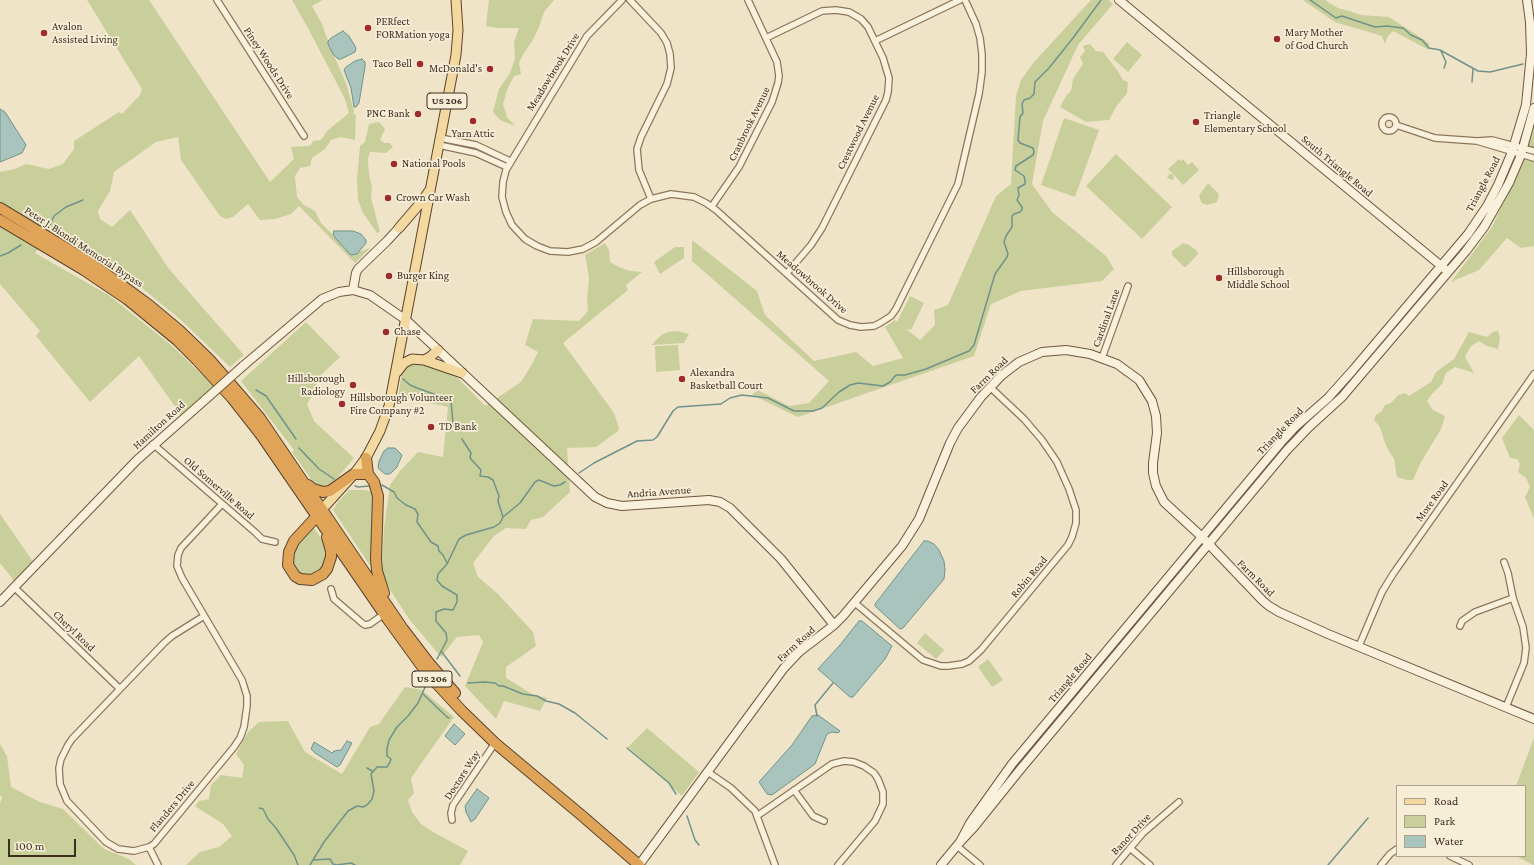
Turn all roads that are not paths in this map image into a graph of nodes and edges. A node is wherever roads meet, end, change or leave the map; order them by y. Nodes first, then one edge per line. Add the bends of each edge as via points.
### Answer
1 (217, 0) edge
2 (456, 0) edge
3 (622, 0) edge
4 (630, 0) edge
5 (748, 0) edge
6 (960, 0) edge
7 (965, 0) edge
8 (1118, 0) edge
9 (1527, 0) edge
10 (766, 38) junction
11 (875, 41) junction
12 (1534, 108) edge
13 (1396, 125) dead end
14 (304, 136) dead end
15 (440, 142) junction
16 (1513, 149) junction
17 (1522, 151) junction
18 (1534, 151) edge
19 (1534, 158) edge
20 (510, 161) junction
21 (507, 167) junction
22 (431, 188) junction
23 (651, 199) junction
24 (712, 206) junction
25 (0, 208) edge
26 (0, 220) edge
27 (399, 228) joint
28 (1441, 266) junction
29 (1448, 272) junction
30 (787, 273) junction
31 (1128, 286) dead end
32 (353, 290) junction
33 (406, 320) junction
34 (438, 350) junction
35 (1102, 358) junction
36 (424, 360) junction
37 (462, 373) junction
38 (1534, 375) edge
39 (395, 377) junction
40 (990, 388) junction
41 (153, 444) junction
42 (366, 458) junction
43 (354, 474) junction
44 (368, 474) junction
45 (302, 480) junction
46 (222, 504) junction
47 (320, 516) junction
48 (1202, 537) junction
49 (275, 542) dead end
50 (1208, 544) junction
51 (1504, 562) dead end
52 (14, 587) junction
53 (331, 589) dead end
54 (1513, 598) junction
55 (0, 602) edge
56 (855, 603) junction
57 (387, 612) junction
58 (204, 616) junction
59 (834, 625) junction
60 (1460, 626) dead end
61 (1359, 646) junction
62 (120, 689) junction
63 (1506, 707) junction
64 (1534, 719) edge
65 (495, 743) junction
66 (708, 772) junction
67 (794, 790) junction
68 (1179, 802) dead end
69 (580, 814) junction
70 (757, 816) junction
71 (452, 820) dead end
72 (824, 821) dead end
73 (958, 844) junction
74 (149, 847) junction
75 (1130, 848) junction
76 (1396, 850) edge
77 (1452, 857) edge
78 (158, 865) edge
79 (639, 865) edge
80 (775, 865) edge
81 (838, 865) edge
82 (940, 865) edge
83 (980, 865) edge
84 (1116, 865) edge
85 (1150, 865) edge
86 (1381, 865) edge
87 (1469, 865) edge

1 - 14 street, Piney Woods Drive
2 - 15 main road, US 206 via 456,55
3 - 20 street, Meadowbrook Drive via 587,36
4 - 23 street via 661,33 670,54 671,68 667,84 637,149 639,170
5 - 10 street, Cranbrook Avenue
6 - 11 street
7 - 30 street, Meadowbrook Drive via 978,30 982,62 979,94 962,170 952,200 896,310 886,320 874,326 850,325 838,320
8 - 28 street, South Triangle Road
9 - 16 street, Triangle Road via 1530,70 1526,104
10 - 11 street, Crestwood Avenue via 816,14 836,10 849,12 861,19
10 - 24 street, Cranbrook Avenue via 778,69 775,95 739,167
11 - 30 street, Crestwood Avenue via 888,72 886,100 822,228
12 - 17 street, Triangle Road
13 - 16 street via 1435,138 1492,140
15 - 20 street via 476,145
15 - 21 street via 476,153
15 - 22 main road, US 206
16 - 17 street
16 - 28 street, Triangle Road via 1487,206
17 - 18 street
17 - 19 street
17 - 29 street, Triangle Road via 1504,194 1470,245
20 - 21 street, Meadowbrook Drive
21 - 23 street, Meadowbrook Drive via 502,189 508,218 525,239 550,251 568,252 590,246
22 - 27 main road
22 - 33 main road, US 206
23 - 24 street, Meadowbrook Drive via 679,194 694,197
24 - 30 street, Meadowbrook Drive
25 - 45 highway, Peter J. Biondi Memorial Bypass via 120,283 178,330 239,392
26 - 47 highway, Peter J. Biondi Memorial Bypass via 127,299 177,340 227,393
27 - 32 street via 358,269
28 - 29 street, South Triangle Road
28 - 48 street, Triangle Road via 1338,388 1283,440
29 - 50 street, Triangle Road via 1342,397 1298,438
31 - 35 street, Cardinal Lane
32 - 33 street via 376,298
32 - 41 street, Hamilton Road, bridge via 339,292 319,302
33 - 34 street, Andria Avenue
33 - 39 main road, US 206
34 - 36 main road
34 - 37 street, Andria Avenue
35 - 40 street, Farm Road via 1075,351 1042,352 1019,362
35 - 48 street, Farm Road via 1118,364 1133,375 1148,392 1157,425 1153,462 1156,486 1168,507
36 - 37 main road
36 - 39 main road via 412,359 404,363
37 - 59 street, Andria Avenue via 589,492 603,502 622,506 709,500 720,502 730,508 781,559
38 - 61 street, More Road via 1389,580
39 - 42 main road, US 206 via 384,421
40 - 56 street, Farm Road via 969,412 950,443 930,496 914,528
40 - 56 street, Robin Road via 1024,419 1057,462 1076,510 1076,523 1068,545 981,650 962,664 941,666 923,660
41 - 46 street, Old Somerville Road
41 - 52 street, Hamilton Road
42 - 43 main road, US 206
42 - 44 highway
43 - 44 highway
43 - 45 highway via 330,491 323,492 313,489
43 - 47 main road, US 206
44 - 57 highway via 374,482 378,496 376,559
45 - 47 highway, Peter J. Biondi Memorial Bypass
46 - 49 street, Old Somerville Road via 262,539
46 - 58 street, Flanders Drive via 181,548 177,561 179,573
47 - 47 highway via 331,551 330,563 318,578 300,579 288,565 289,552 294,541
47 - 57 highway, US 206
47 - 57 highway, US 206
48 - 50 street, Farm Road
48 - 73 street, Triangle Road via 1012,764
50 - 61 street, Farm Road via 1269,606
50 - 73 street, Triangle Road
51 - 54 street
52 - 55 street, Hamilton Road
52 - 62 street, Cheryl Road
53 - 57 street via 334,599 366,625
54 - 60 street via 1474,612 1465,618
54 - 63 street via 1523,627 1526,648 1524,663
56 - 59 street, Farm Road
57 - 65 highway, US 206 via 426,672
57 - 69 highway, US 206 via 466,706 544,777
58 - 62 street, Flanders Drive via 172,636
58 - 74 street, Flanders Drive via 242,680 246,696 246,717 240,738 234,747 160,838
59 - 66 street, Farm Road via 799,652 784,668
61 - 63 street, Farm Road
62 - 74 street, Flanders Drive via 68,745 59,768 60,784 72,807 112,846 134,851
63 - 64 street, Farm Road
65 - 69 highway, US 206
65 - 71 street, Doctors Way via 453,805
66 - 70 street via 740,796
66 - 79 street, Farm Road
67 - 70 street
67 - 72 street via 813,816
67 - 81 street via 827,767 844,761 864,766 878,779 883,798 879,814
68 - 75 street, Banor Drive via 1143,833
69 - 79 highway, US 206
70 - 80 street
73 - 82 street, Triangle Road
73 - 83 street
74 - 78 street
75 - 84 street, Banor Drive
75 - 85 street
76 - 86 street
77 - 87 street

